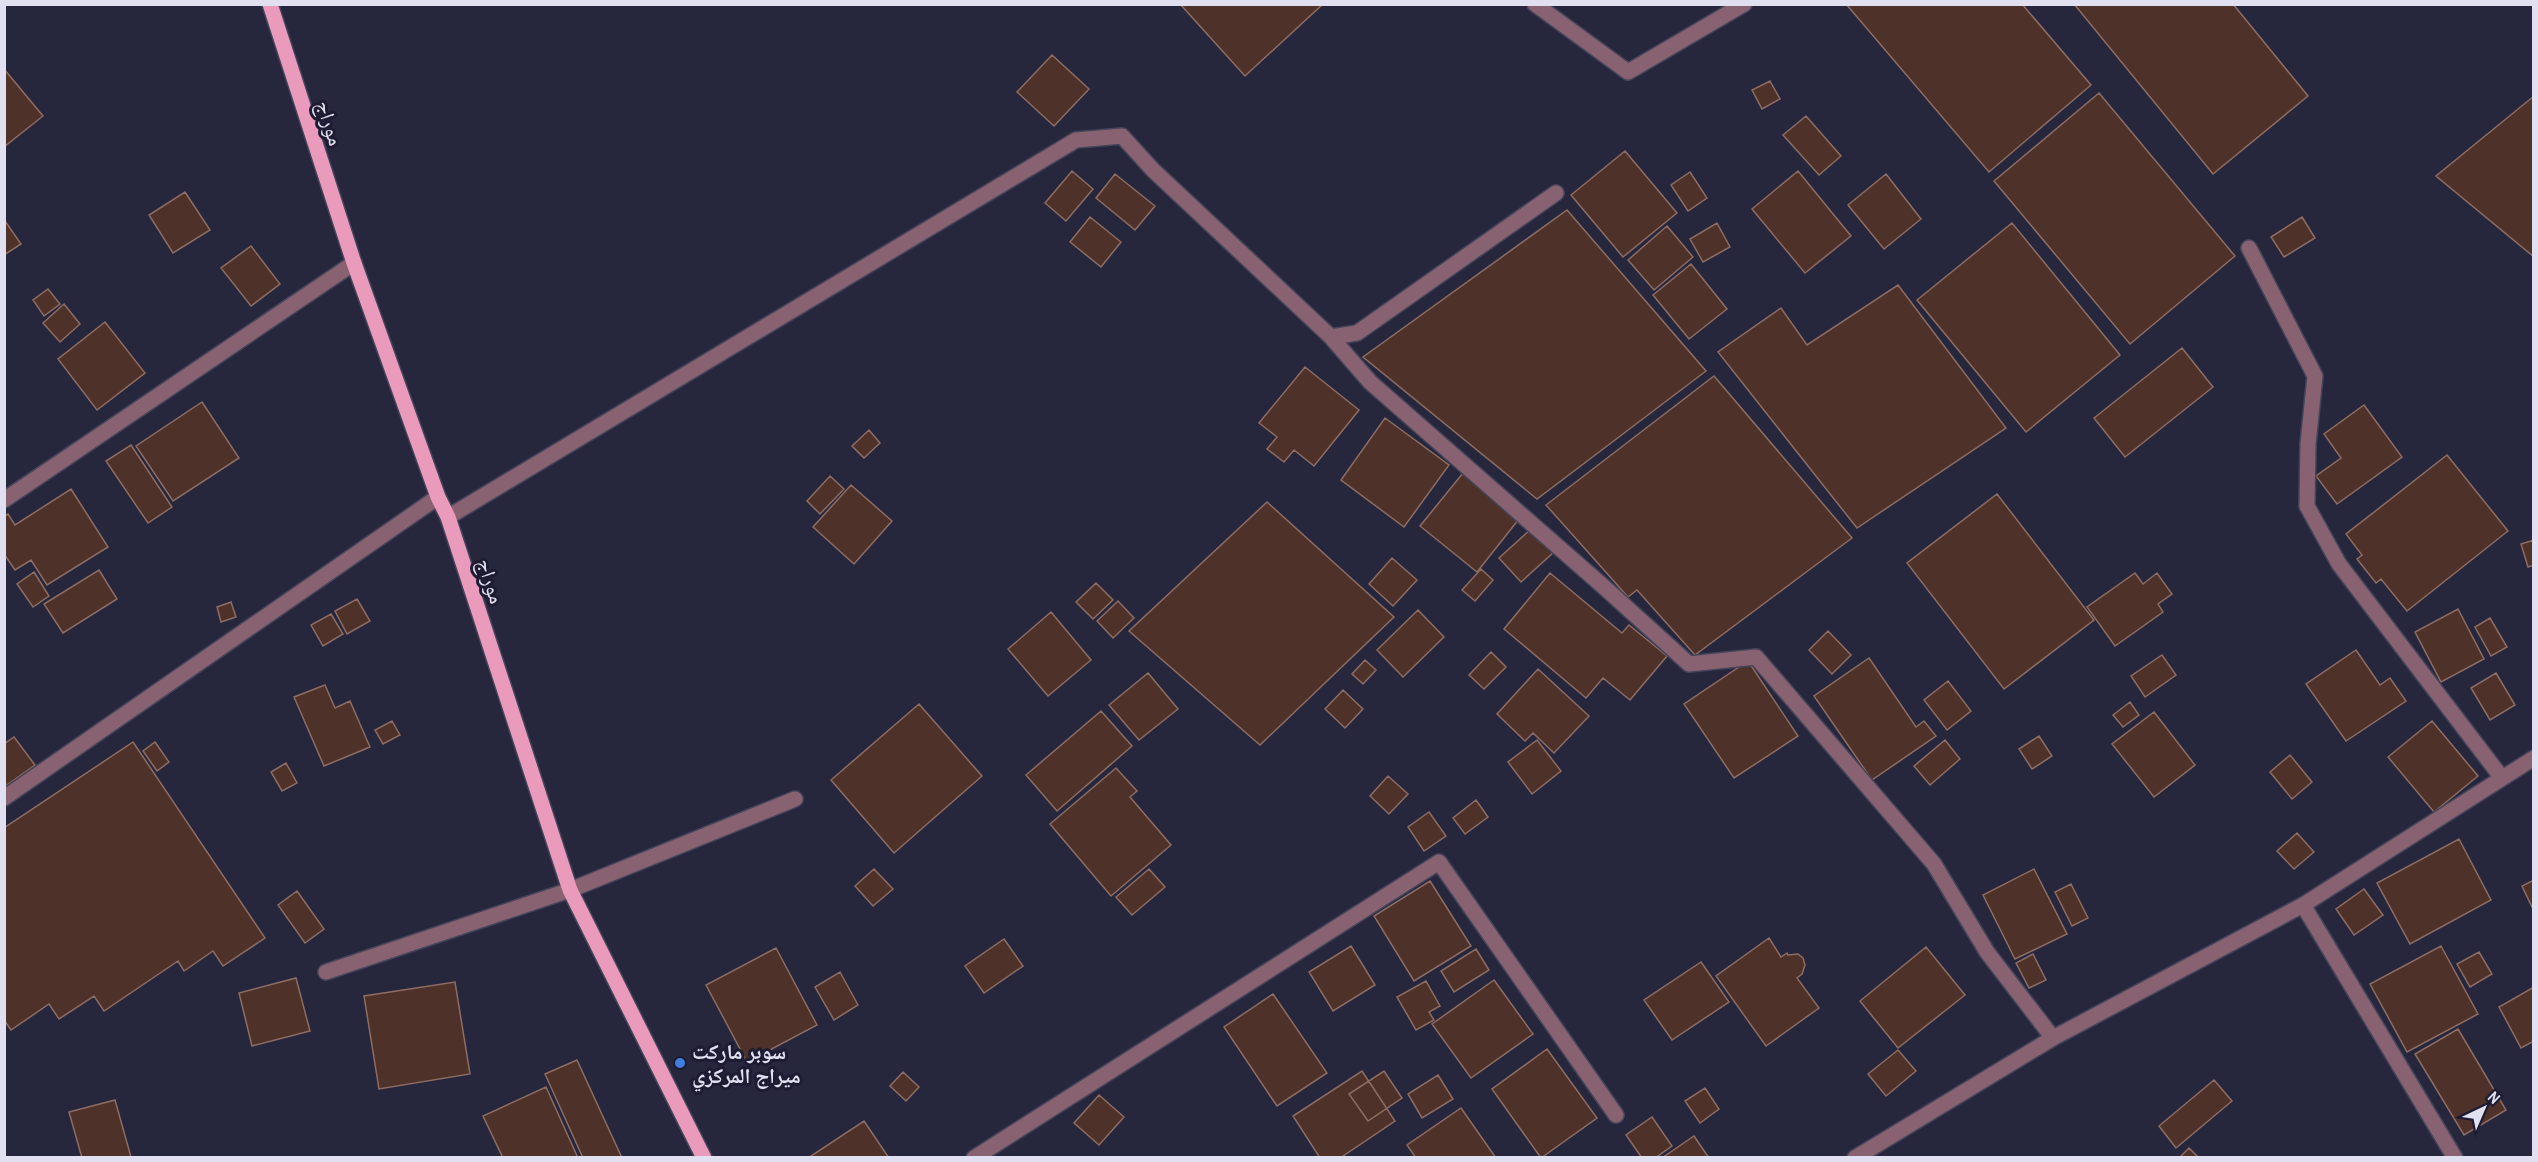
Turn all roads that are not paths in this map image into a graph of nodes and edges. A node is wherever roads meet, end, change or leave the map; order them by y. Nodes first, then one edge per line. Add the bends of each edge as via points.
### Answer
1 (270, 4) edge
2 (1535, 4) edge
3 (1744, 4) edge
4 (1556, 193) dead end
5 (2249, 248) dead end
6 (354, 264) junction
7 (1331, 337) junction
8 (438, 497) junction
9 (4, 500) edge
10 (448, 516) junction
11 (2534, 758) edge
12 (2502, 778) junction
13 (4, 798) edge
14 (795, 799) dead end
15 (570, 890) junction
16 (2303, 905) junction
17 (326, 972) dead end
18 (2053, 1038) junction
19 (1616, 1114) dead end
20 (704, 1158) edge
21 (974, 1158) edge
22 (1855, 1158) edge
23 (2455, 1158) edge

1 - 6 main road, موراج
2 - 3 street via 1628,72
4 - 7 street via 1358,333
5 - 12 street via 2314,376 2307,506 2339,564
6 - 8 main road, موراج
6 - 9 street
7 - 10 street via 1153,170 1122,136 1076,140
7 - 18 street via 1370,382 1689,664 1756,657 1934,864 1987,952
8 - 10 main road, موراج
8 - 13 street
10 - 15 main road, موراج
11 - 12 street
12 - 16 street
14 - 15 street
15 - 17 street
15 - 20 main road, موراج
16 - 18 street
16 - 23 street
18 - 22 street
19 - 21 street via 1439,862

